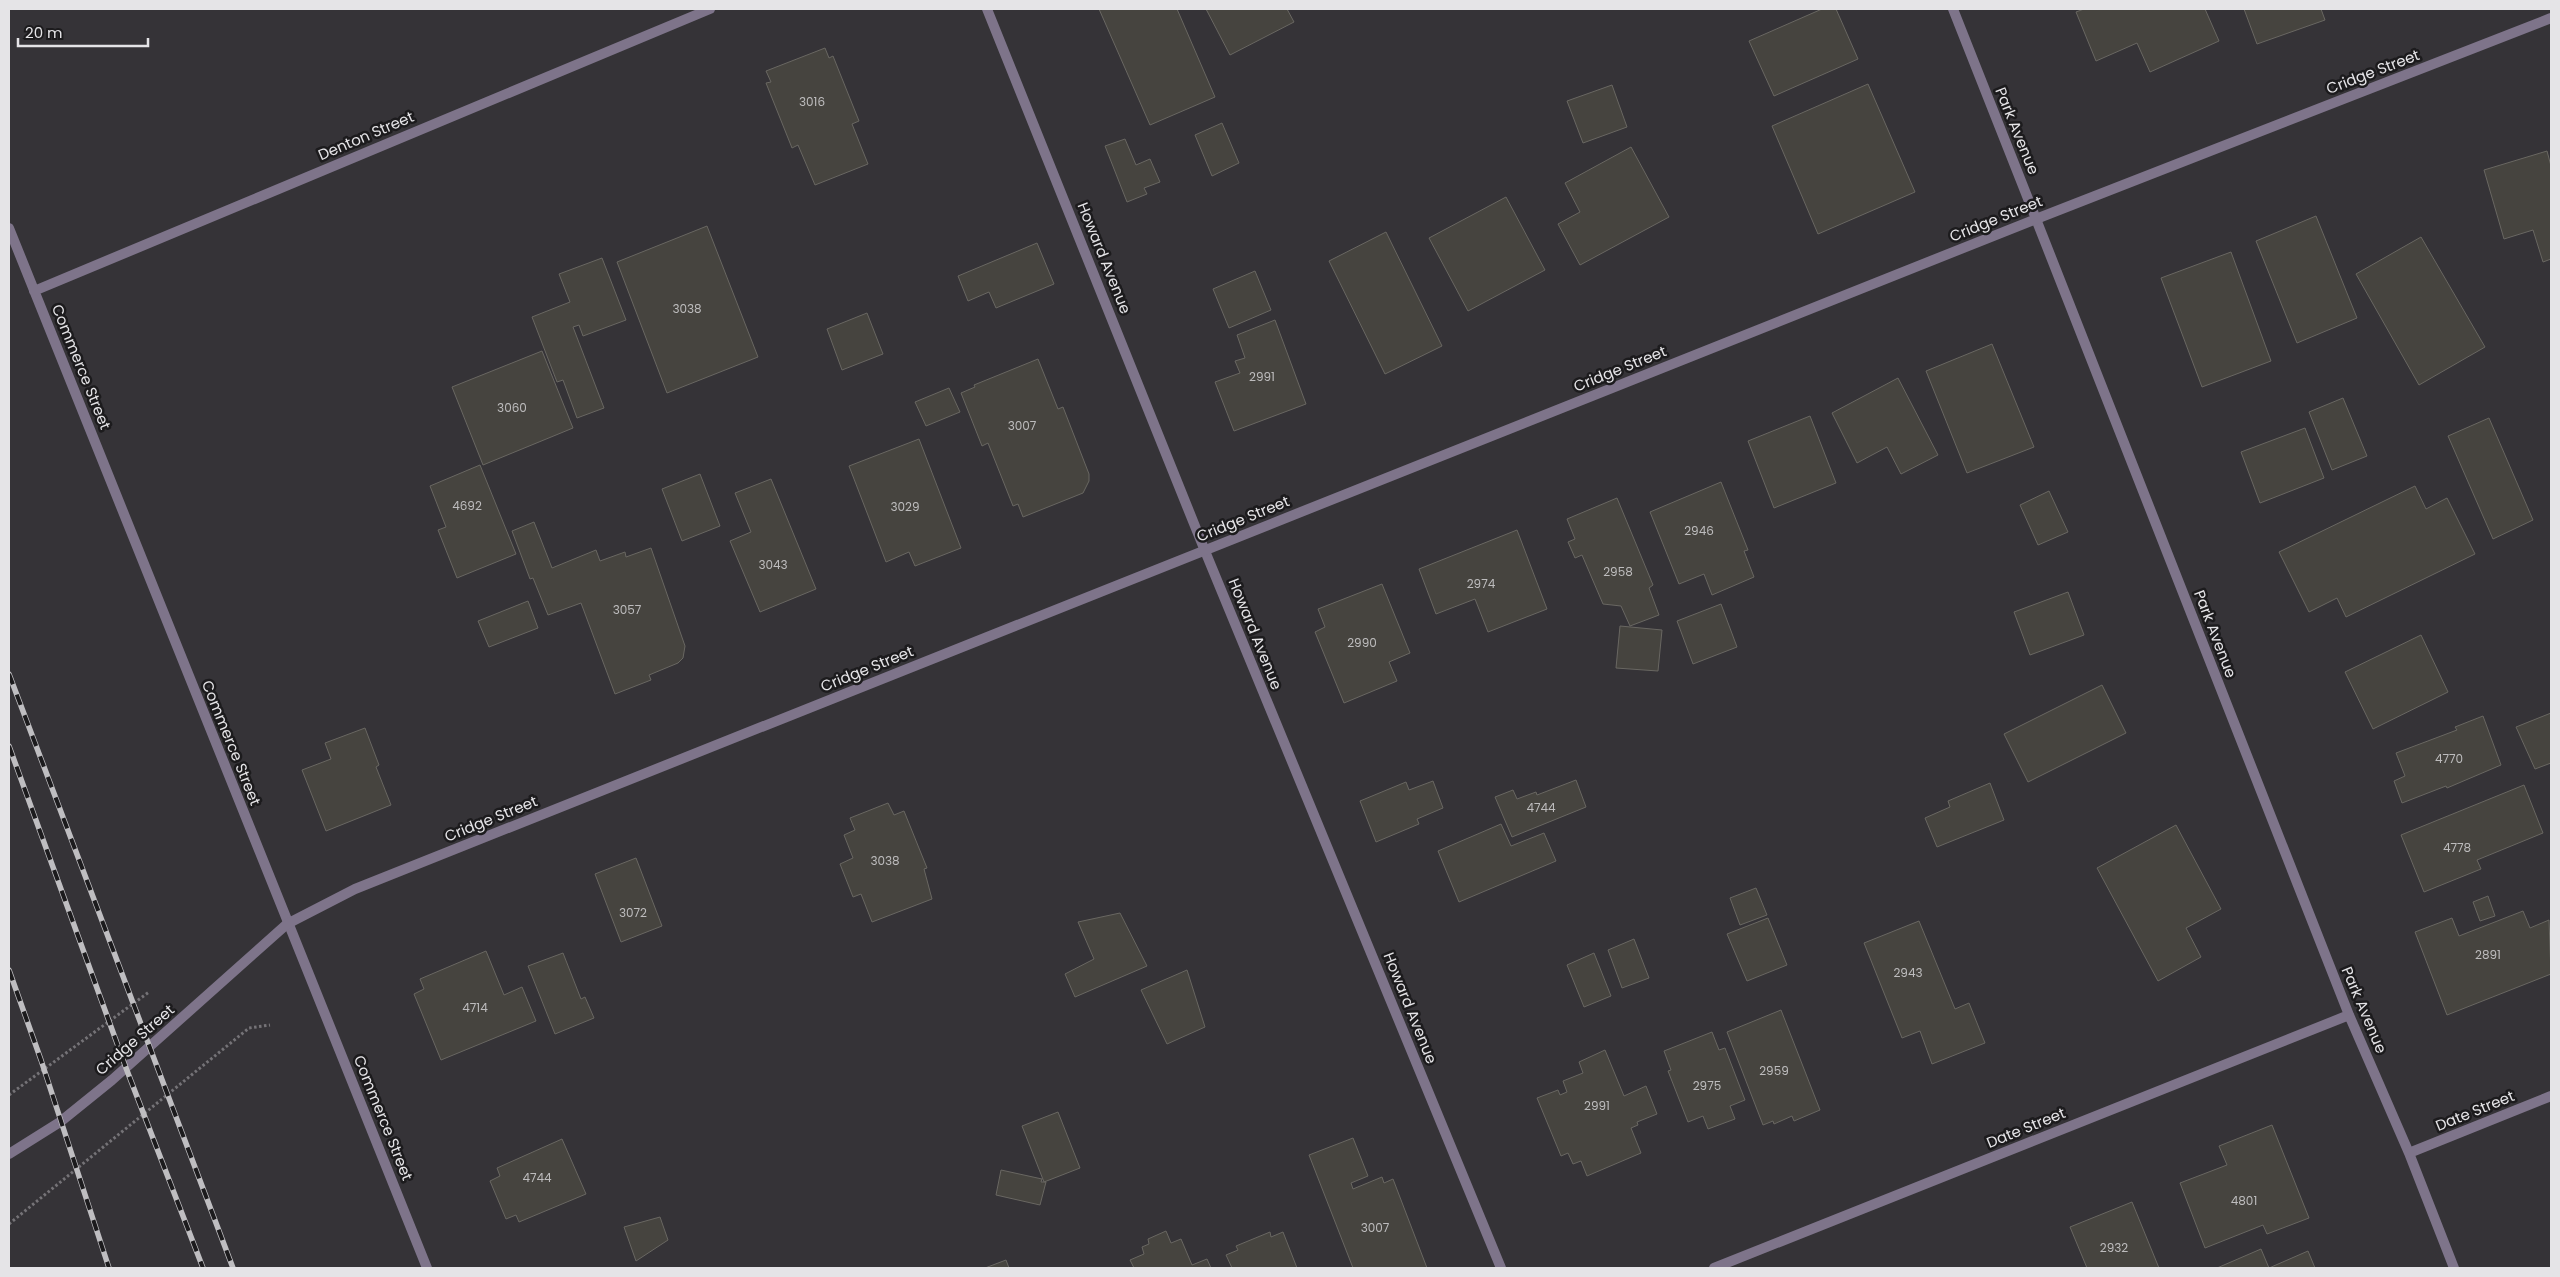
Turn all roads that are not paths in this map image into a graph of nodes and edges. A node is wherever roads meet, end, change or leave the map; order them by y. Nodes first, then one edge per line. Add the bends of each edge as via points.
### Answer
1 (710, 9) edge
2 (987, 9) edge
3 (1953, 9) edge
4 (2551, 18) edge
5 (2036, 219) junction
6 (9, 228) edge
7 (34, 291) junction
8 (1205, 551) junction
9 (287, 924) junction
10 (2349, 1015) junction
11 (2551, 1096) edge
12 (9, 1154) edge
13 (2409, 1154) junction
14 (427, 1268) edge
15 (1501, 1268) edge
16 (1714, 1268) edge
17 (2454, 1268) edge

1 - 7 street, Denton Street
2 - 8 street, Howard Avenue
3 - 5 street, Park Avenue
4 - 5 street, Cridge Street
5 - 8 street, Cridge Street
5 - 10 street, Park Avenue
6 - 7 street, Commerce Street
7 - 9 street, Commerce Street
8 - 9 street, Cridge Street via 364,885
8 - 15 street, Howard Avenue
9 - 12 street, Cridge Street via 112,1080 60,1122
9 - 14 street, Commerce Street
10 - 13 street, Park Avenue
10 - 16 street, Date Street
11 - 13 street, Date Street
13 - 17 street, Park Avenue

